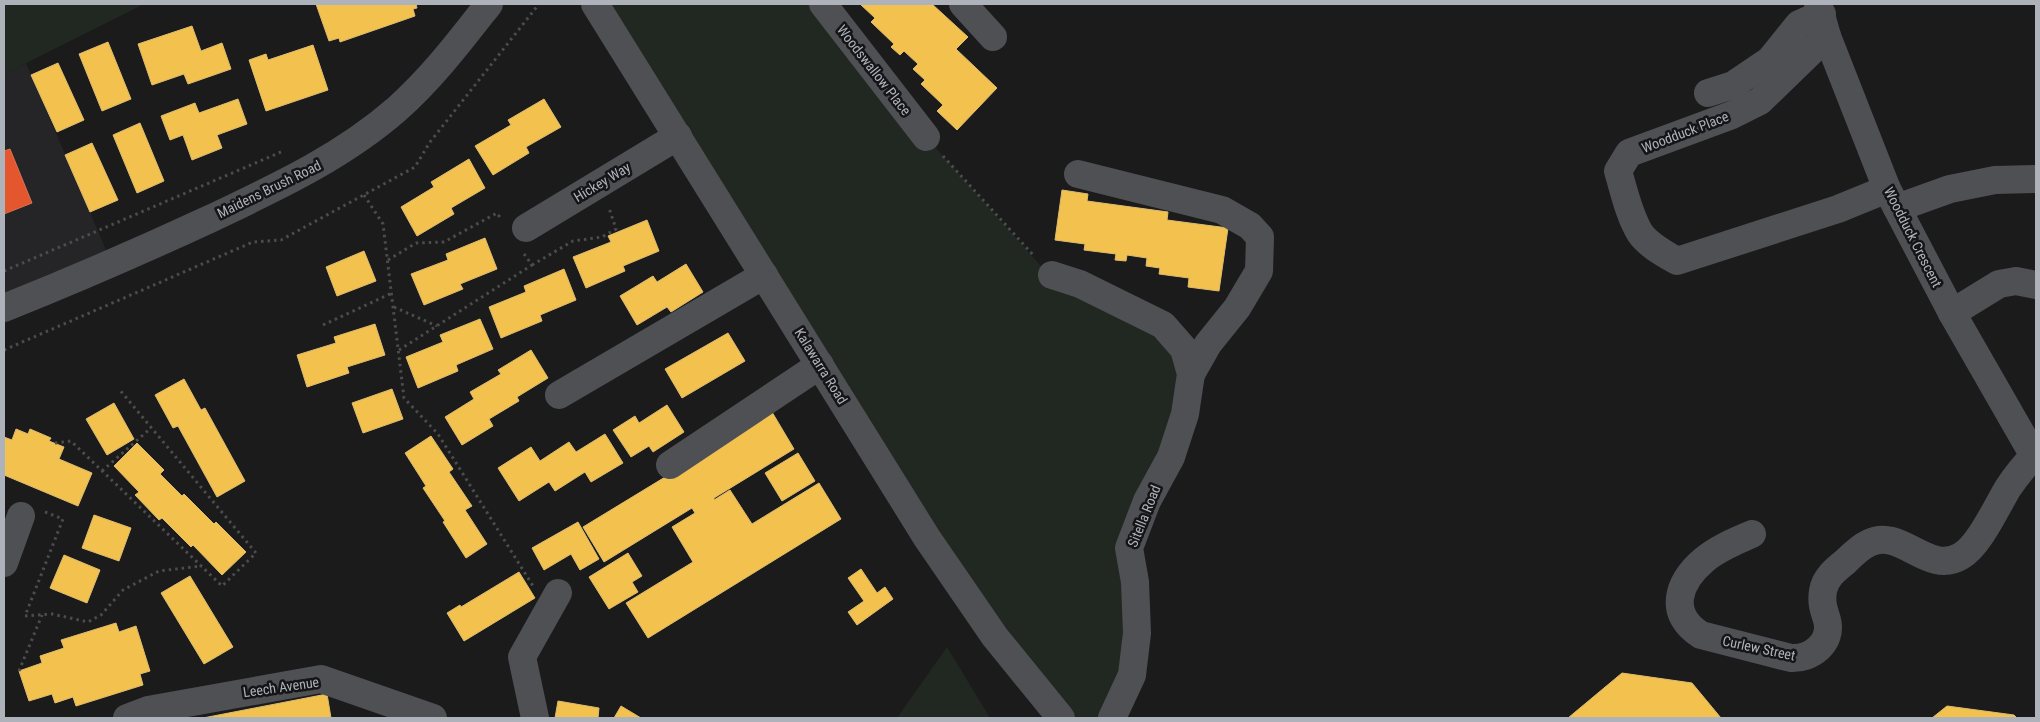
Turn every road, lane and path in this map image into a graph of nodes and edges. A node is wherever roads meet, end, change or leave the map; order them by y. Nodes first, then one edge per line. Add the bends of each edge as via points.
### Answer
1 (489, 4) edge
2 (595, 4) edge
3 (823, 4) edge
4 (963, 4) edge
5 (1822, 18) edge
6 (993, 37) dead end
7 (1708, 93) dead end
8 (678, 136) junction
9 (926, 137) joint
10 (282, 152) dead end
11 (1078, 174) dead end
12 (2036, 179) edge
13 (594, 187) junction
14 (364, 195) dead end
15 (1892, 199) junction
16 (516, 233) junction
17 (388, 260) junction
18 (532, 265) junction
19 (4, 270) edge
20 (764, 275) junction
21 (1052, 275) joint
22 (2036, 285) edge
23 (392, 293) junction
24 (393, 307) junction
25 (4, 308) edge
26 (1952, 313) junction
27 (323, 326) dead end
28 (437, 326) junction
29 (399, 350) junction
30 (820, 365) junction
31 (1191, 374) junction
32 (119, 389) dead end
33 (559, 395) dead end
34 (151, 428) junction
35 (55, 443) dead end
36 (2035, 456) edge
37 (670, 465) dead end
38 (102, 471) junction
39 (21, 516) dead end
40 (59, 527) dead end
41 (1752, 534) dead end
42 (4, 563) edge
43 (202, 566) junction
44 (554, 602) joint
45 (42, 615) junction
46 (20, 671) dead end
47 (127, 718) edge
48 (433, 718) edge
49 (534, 718) edge
50 (1061, 718) edge
51 (1112, 718) edge

1 - 25 street, Maidens Brush Road via 434,74 363,136 321,164 112,264
2 - 8 street, Kalawarra Road
3 - 9 street, Woodswallow Place
4 - 6 street
5 - 7 street via 1800,24 1770,60 1733,85
5 - 15 street, Woodduck Crescent
5 - 15 street, Woodduck Place via 1760,101 1732,115 1629,153 1618,171 1629,205 1641,234 1662,253 1677,261 1838,209
8 - 13 street, Hickey Way
8 - 20 street, Kalawarra Road
9 - 21 path
10 - 19 path
11 - 31 street, Sitella Road via 1222,210 1250,226 1260,237 1259,271
12 - 15 street via 1995,180
13 - 16 street, Hickey Way
13 - 18 path via 611,211 616,229 602,238 573,241
14 - 17 path via 383,224
15 - 26 street, Woodduck Crescent
16 - 17 path via 497,212 444,242 416,243
16 - 18 path
17 - 23 path
18 - 28 path
20 - 30 street, Kalawarra Road
20 - 33 street
21 - 31 street, Sitella Road via 1080,284 1163,325 1184,349
22 - 26 street via 2016,281 1999,284
23 - 24 path
23 - 27 path
24 - 28 path
24 - 29 path
26 - 36 street, Woodduck Crescent
28 - 29 path
29 - 44 path via 404,398 438,434
30 - 37 street
30 - 50 street, Kalawarra Road via 938,554 995,637
31 - 51 street, Sitella Road via 1186,414 1171,457 1147,501 1129,548 1135,582 1137,633 1132,675
32 - 34 path
34 - 38 path
34 - 43 path via 256,553 222,586
35 - 38 path via 71,441
36 - 41 street, Curlew Street via 2015,477 1974,545 1960,557 1933,560 1892,541 1880,540 1868,543 1836,569 1823,589 1825,639 1820,648 1805,657 1791,658 1701,635 1682,616 1680,591 1697,566 1720,549
38 - 43 path
39 - 42 street
40 - 45 path via 25,616
43 - 45 path via 158,571 123,590 101,615 88,622
44 - 49 street via 522,657
45 - 46 path
47 - 48 street, Leech Avenue via 148,710 321,679

